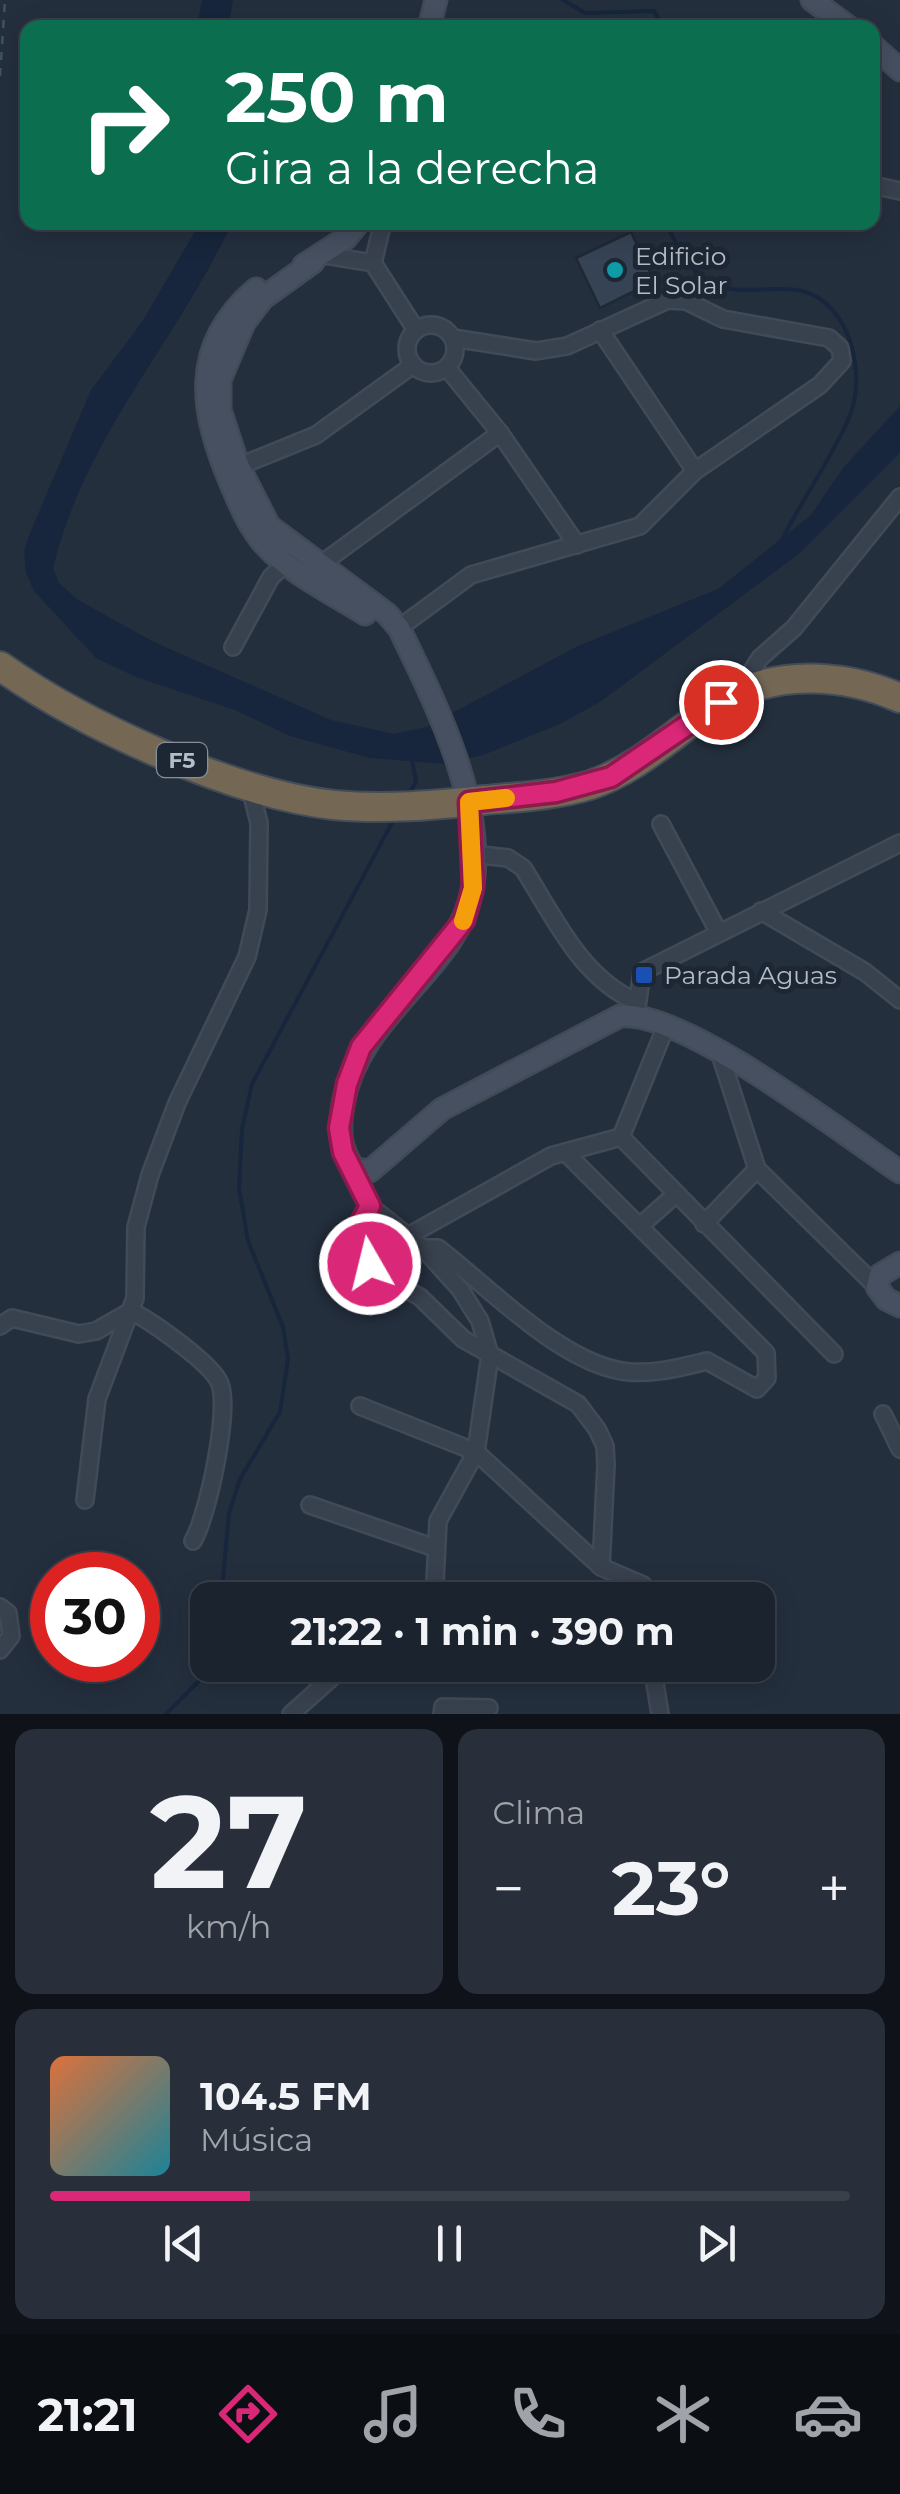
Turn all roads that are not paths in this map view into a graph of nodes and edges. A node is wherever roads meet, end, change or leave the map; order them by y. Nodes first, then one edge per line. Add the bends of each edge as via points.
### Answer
1 (880, 52) edge
2 (900, 70) edge
3 (350, 230) edge
4 (381, 230) edge
5 (318, 258) junction
6 (373, 263) junction
7 (416, 330) junction
8 (600, 330) junction
9 (453, 338) junction
10 (413, 365) junction
11 (446, 368) junction
12 (500, 433) junction
13 (232, 468) junction
14 (696, 470) junction
15 (900, 497) edge
16 (577, 545) junction
17 (292, 556) junction
18 (313, 571) junction
19 (399, 628) junction
20 (233, 646) dead end
21 (409, 656) junction
22 (0, 666) edge
23 (754, 688) junction
24 (894, 690) edge
25 (250, 786) junction
26 (469, 802) junction
27 (661, 824) dead end
28 (900, 843) edge
29 (472, 854) junction
30 (761, 911) junction
31 (719, 933) junction
32 (900, 1000) edge
33 (637, 1008) junction
34 (666, 1026) junction
35 (719, 1051) junction
36 (621, 1136) junction
37 (565, 1152) junction
38 (354, 1168) junction
39 (758, 1169) junction
40 (900, 1172) edge
41 (676, 1194) junction
42 (370, 1206) junction
43 (704, 1224) junction
44 (640, 1226) junction
45 (408, 1236) junction
46 (423, 1248) junction
47 (900, 1264) edge
48 (877, 1287) junction
49 (900, 1306) edge
50 (131, 1311) junction
51 (0, 1326) edge
52 (834, 1354) dead end
53 (490, 1355) junction
54 (360, 1406) dead end
55 (882, 1414) dead end
56 (900, 1449) edge
57 (476, 1452) junction
58 (85, 1500) dead end
59 (310, 1505) dead end
60 (193, 1542) dead end
61 (435, 1548) junction
62 (601, 1568) junction
63 (435, 1582) edge
64 (635, 1582) edge
65 (0, 1606) edge
66 (0, 1650) edge
67 (327, 1682) edge
68 (654, 1682) edge
69 (489, 1708) dead end
70 (291, 1714) edge
71 (442, 1714) edge
72 (660, 1714) edge

1 - 2 street
3 - 5 street
4 - 6 street
5 - 6 street
5 - 13 street via 256,289 218,342 205,404 210,431
6 - 7 street
7 - 9 street via 436,325
7 - 10 street via 407,351
8 - 9 street via 536,351
8 - 14 street
8 - 14 street via 668,300 829,338 840,348 842,361 833,374
9 - 11 street via 455,354
10 - 11 street via 433,374
10 - 13 street via 316,434
11 - 12 street
12 - 16 street
12 - 18 street
13 - 17 street via 258,536
14 - 16 street via 640,526
15 - 23 street via 794,628 760,658
16 - 19 street via 472,575
17 - 18 street
17 - 20 street via 272,577
18 - 19 street via 387,614
18 - 21 street
19 - 21 street
21 - 26 street
22 - 25 highway, F5 via 104,726
23 - 24 highway, F5 via 824,678
23 - 26 highway, F5 via 721,702 611,777 556,792
25 - 26 highway, F5 via 332,805
25 - 50 street via 259,823 247,957 150,1175 136,1227
26 - 29 street
27 - 31 street
28 - 30 street
29 - 33 street via 508,858 523,868 588,969
29 - 38 street via 473,888 464,920 361,1047 347,1084 339,1128
30 - 31 street
30 - 32 street
31 - 33 street via 642,972
33 - 34 street
33 - 38 street via 442,1109 370,1171
34 - 35 street
34 - 36 street
35 - 39 street
35 - 40 street
36 - 37 street
36 - 41 street
37 - 44 street
37 - 45 street
38 - 42 street
39 - 43 street
39 - 48 street
41 - 43 street
41 - 44 street
42 - 45 street
42 - 53 street via 359,1226 370,1264
43 - 52 street
44 - 46 street via 766,1353 768,1378 757,1389 707,1362 660,1372 609,1368 549,1337 438,1248
45 - 46 street
46 - 53 street via 460,1289
47 - 48 street via 880,1275
48 - 49 street
50 - 51 street via 79,1334 12,1318
50 - 58 street via 97,1399
50 - 60 street via 220,1383 210,1499
53 - 57 street
53 - 62 street via 578,1404 597,1429 606,1466
54 - 57 street
55 - 56 street
57 - 61 street via 438,1520
57 - 62 street
59 - 61 street
61 - 63 street
62 - 64 street
65 - 66 street via 8,1612 11,1636
67 - 70 street
68 - 72 street
69 - 71 street via 458,1705 443,1707

